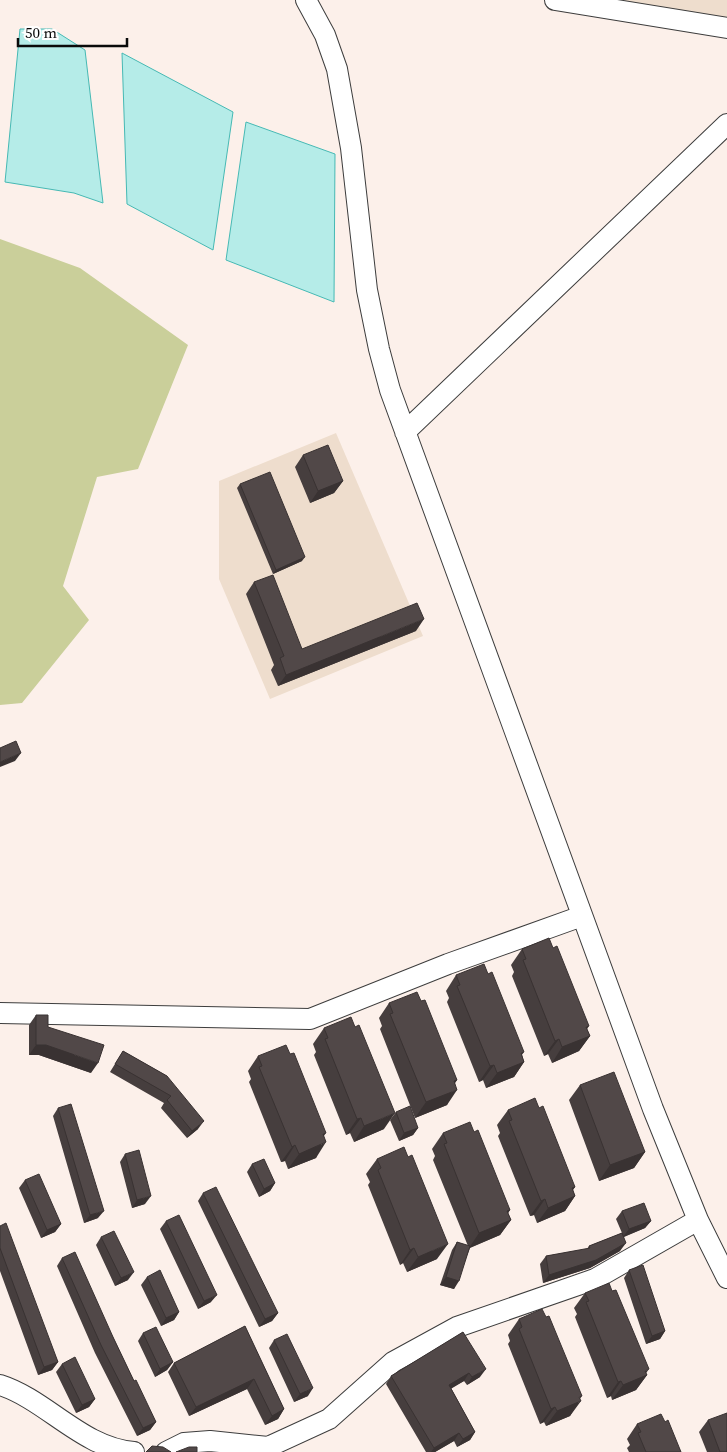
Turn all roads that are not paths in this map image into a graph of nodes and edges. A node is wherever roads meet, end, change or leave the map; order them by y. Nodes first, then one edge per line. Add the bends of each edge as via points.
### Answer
1 (306, 0) edge
2 (555, 0) edge
3 (727, 28) edge
4 (727, 124) edge
5 (405, 432) junction
6 (582, 916) junction
7 (0, 1013) edge
8 (698, 1220) junction
9 (727, 1278) edge
10 (0, 1385) edge
11 (188, 1447) edge
12 (134, 1452) edge
13 (166, 1452) edge

1 - 5 street via 325,35 337,69 378,349
2 - 3 street
4 - 5 street
5 - 6 street
6 - 7 street via 448,964 310,1019
6 - 8 street
8 - 9 street
8 - 11 street via 596,1279 457,1327 393,1362 330,1419 268,1447 210,1441
10 - 12 street via 18,1390 90,1438
11 - 13 street

